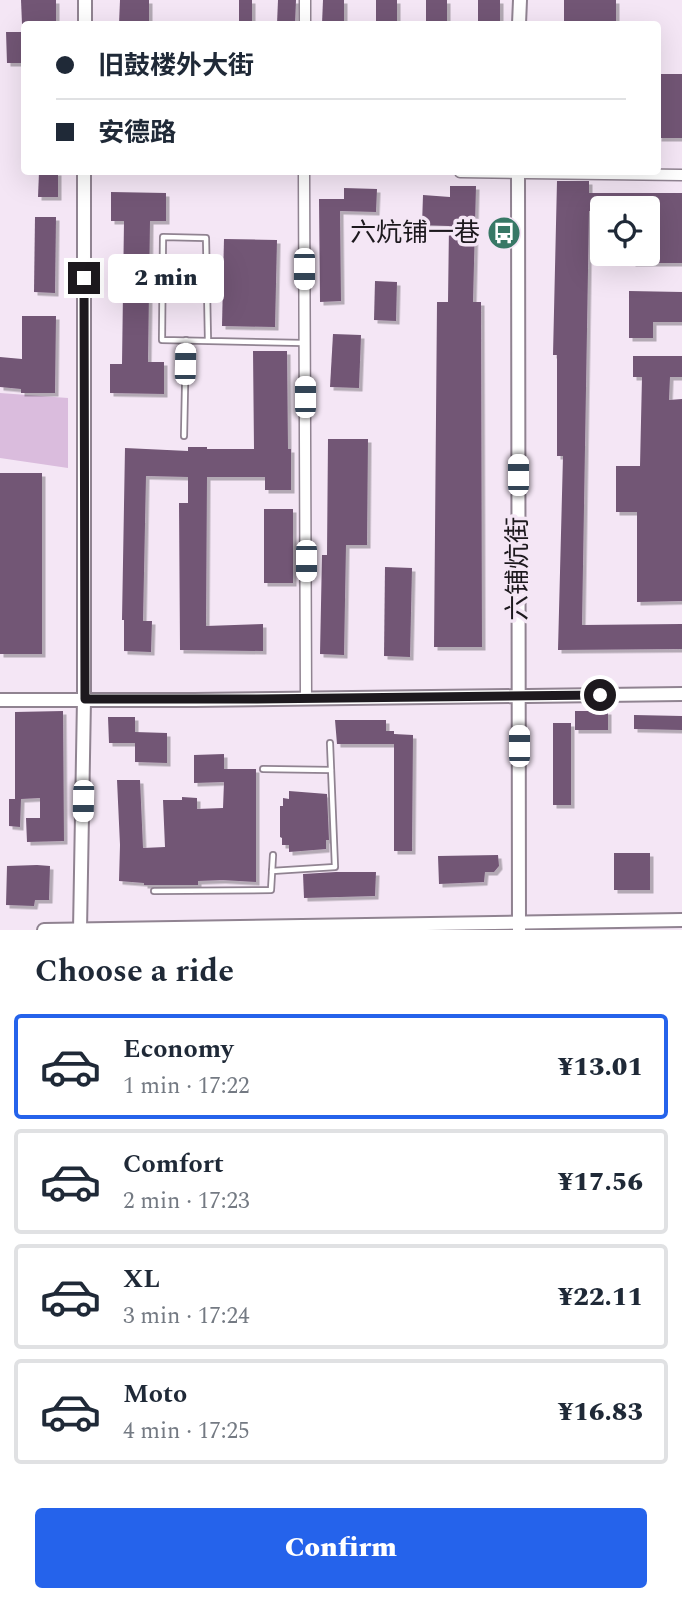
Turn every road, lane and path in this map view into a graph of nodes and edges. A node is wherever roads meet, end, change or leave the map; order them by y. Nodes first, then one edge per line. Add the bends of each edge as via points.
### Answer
1 (85, 0) edge
2 (305, 0) edge
3 (520, 0) edge
4 (85, 21) edge
5 (305, 21) edge
6 (519, 21) edge
7 (84, 175) edge
8 (304, 175) edge
9 (518, 175) edge
10 (661, 175) edge
11 (682, 175) edge
12 (186, 340) junction
13 (208, 341) junction
14 (304, 343) junction
15 (184, 436) dead end
16 (682, 694) edge
17 (519, 695) junction
18 (306, 698) junction
19 (85, 699) junction
20 (0, 700) edge
21 (330, 743) dead end
22 (263, 769) dead end
23 (331, 769) junction
24 (273, 855) dead end
25 (272, 871) junction
26 (154, 891) dead end
27 (682, 920) edge
28 (519, 927) edge
29 (80, 929) edge
30 (44, 930) edge

1 - 4 street
2 - 5 street
3 - 6 street
7 - 19 street
8 - 14 street
9 - 17 street, 六铺炕街
10 - 11 street
12 - 13 lane
12 - 13 lane via 162,340 163,237 206,238
12 - 15 lane
13 - 14 lane
14 - 18 street
16 - 17 street
17 - 18 street
17 - 28 street, 六铺炕街
18 - 19 street
19 - 20 street
19 - 29 street
21 - 23 lane
22 - 23 lane
23 - 25 lane via 335,867
24 - 25 lane
25 - 26 lane via 271,890
27 - 28 street
28 - 29 street
29 - 30 street

